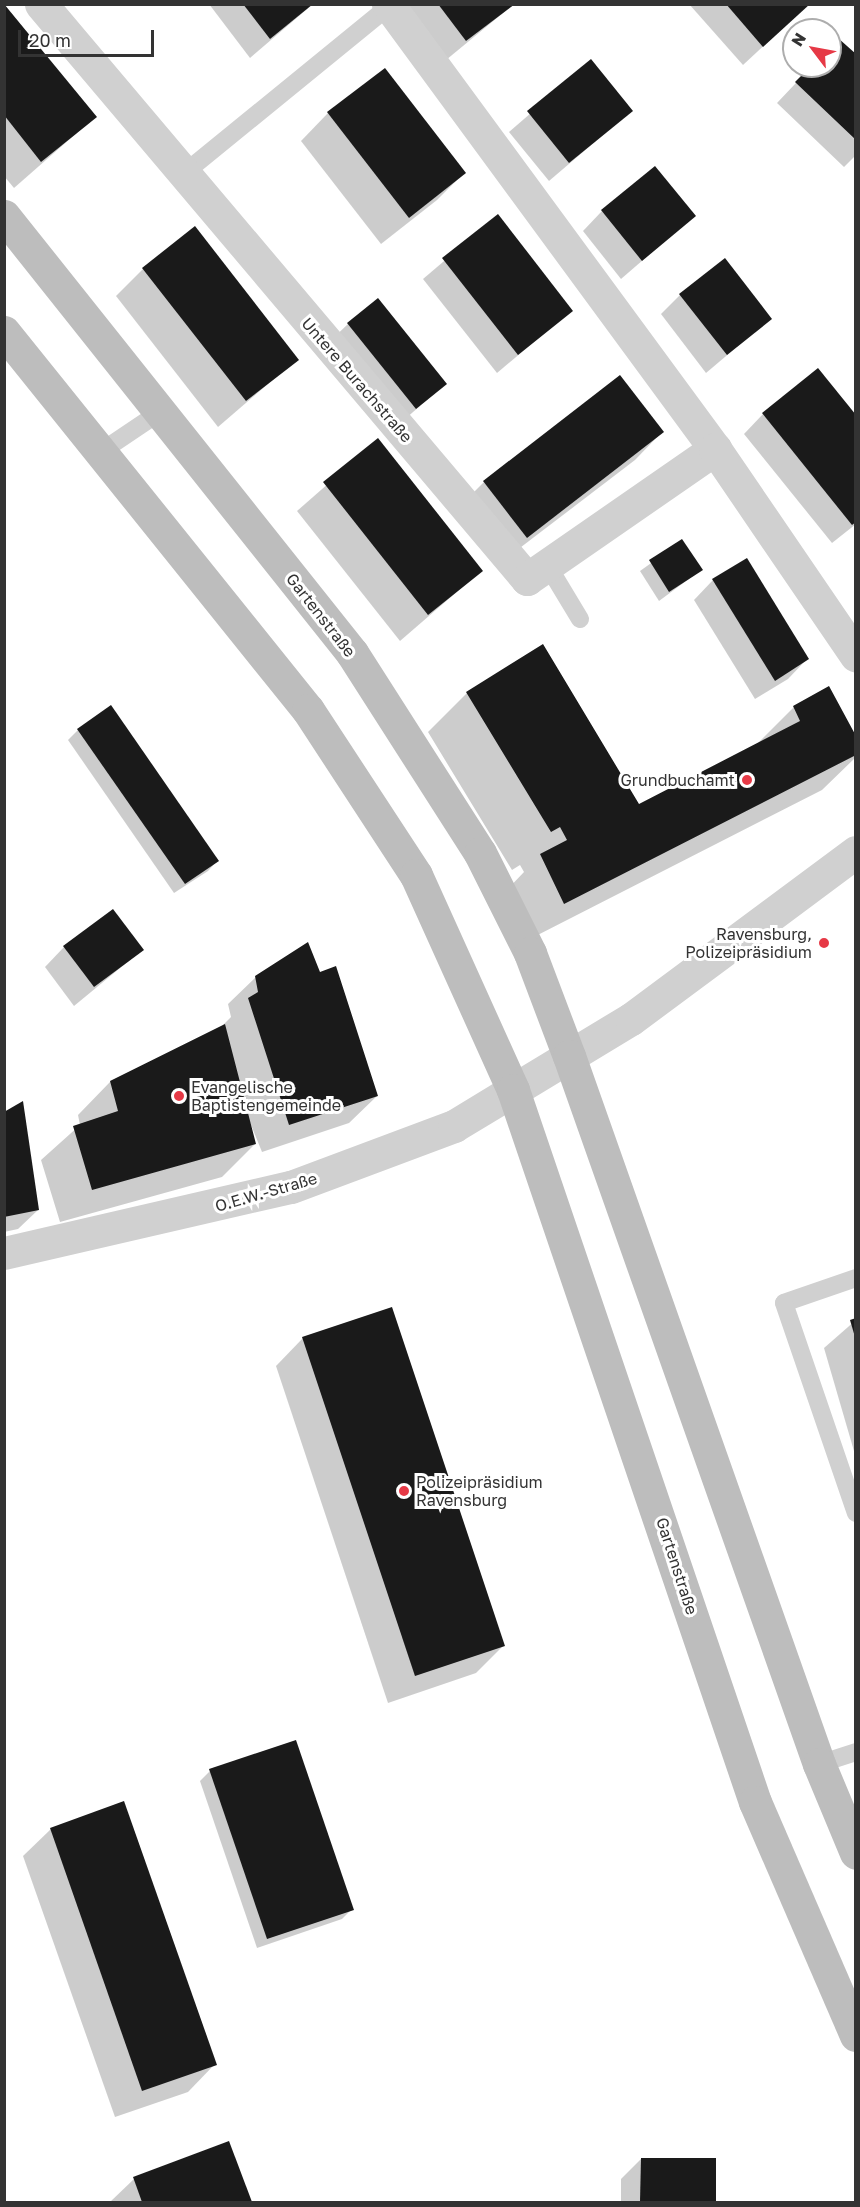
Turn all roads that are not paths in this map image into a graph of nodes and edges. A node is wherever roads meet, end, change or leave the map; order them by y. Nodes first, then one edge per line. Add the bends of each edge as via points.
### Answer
1 (41, 4) edge
2 (388, 5) edge
3 (182, 175) junction
4 (4, 216) edge
5 (4, 332) edge
6 (160, 412) junction
7 (715, 449) junction
8 (99, 453) junction
9 (548, 566) junction
10 (580, 619) dead end
11 (855, 656) edge
12 (855, 852) edge
13 (569, 1056) junction
14 (513, 1090) junction
15 (4, 1252) edge
16 (855, 1278) edge
17 (855, 1514) edge
18 (844, 1757) edge
19 (855, 1853) edge
20 (855, 2035) edge

1 - 3 street, Untere Burachstraße
2 - 3 lane
2 - 7 street
3 - 9 street, Untere Burachstraße via 527,579
4 - 6 main road, Gartenstraße
5 - 8 main road, Gartenstraße
6 - 8 lane
6 - 13 main road, Gartenstraße via 352,653 406,733 485,864 530,953
7 - 9 street, Untere Burachstraße
7 - 11 street
8 - 14 main road, Gartenstraße via 233,612 308,710 416,875
9 - 10 lane
12 - 13 street via 631,1019
13 - 14 street
13 - 18 main road, Gartenstraße
14 - 15 street, O.E.W.-Straße via 454,1126 291,1187
14 - 20 main road, Gartenstraße via 755,1802
16 - 17 lane via 784,1303
18 - 19 main road, Gartenstraße

